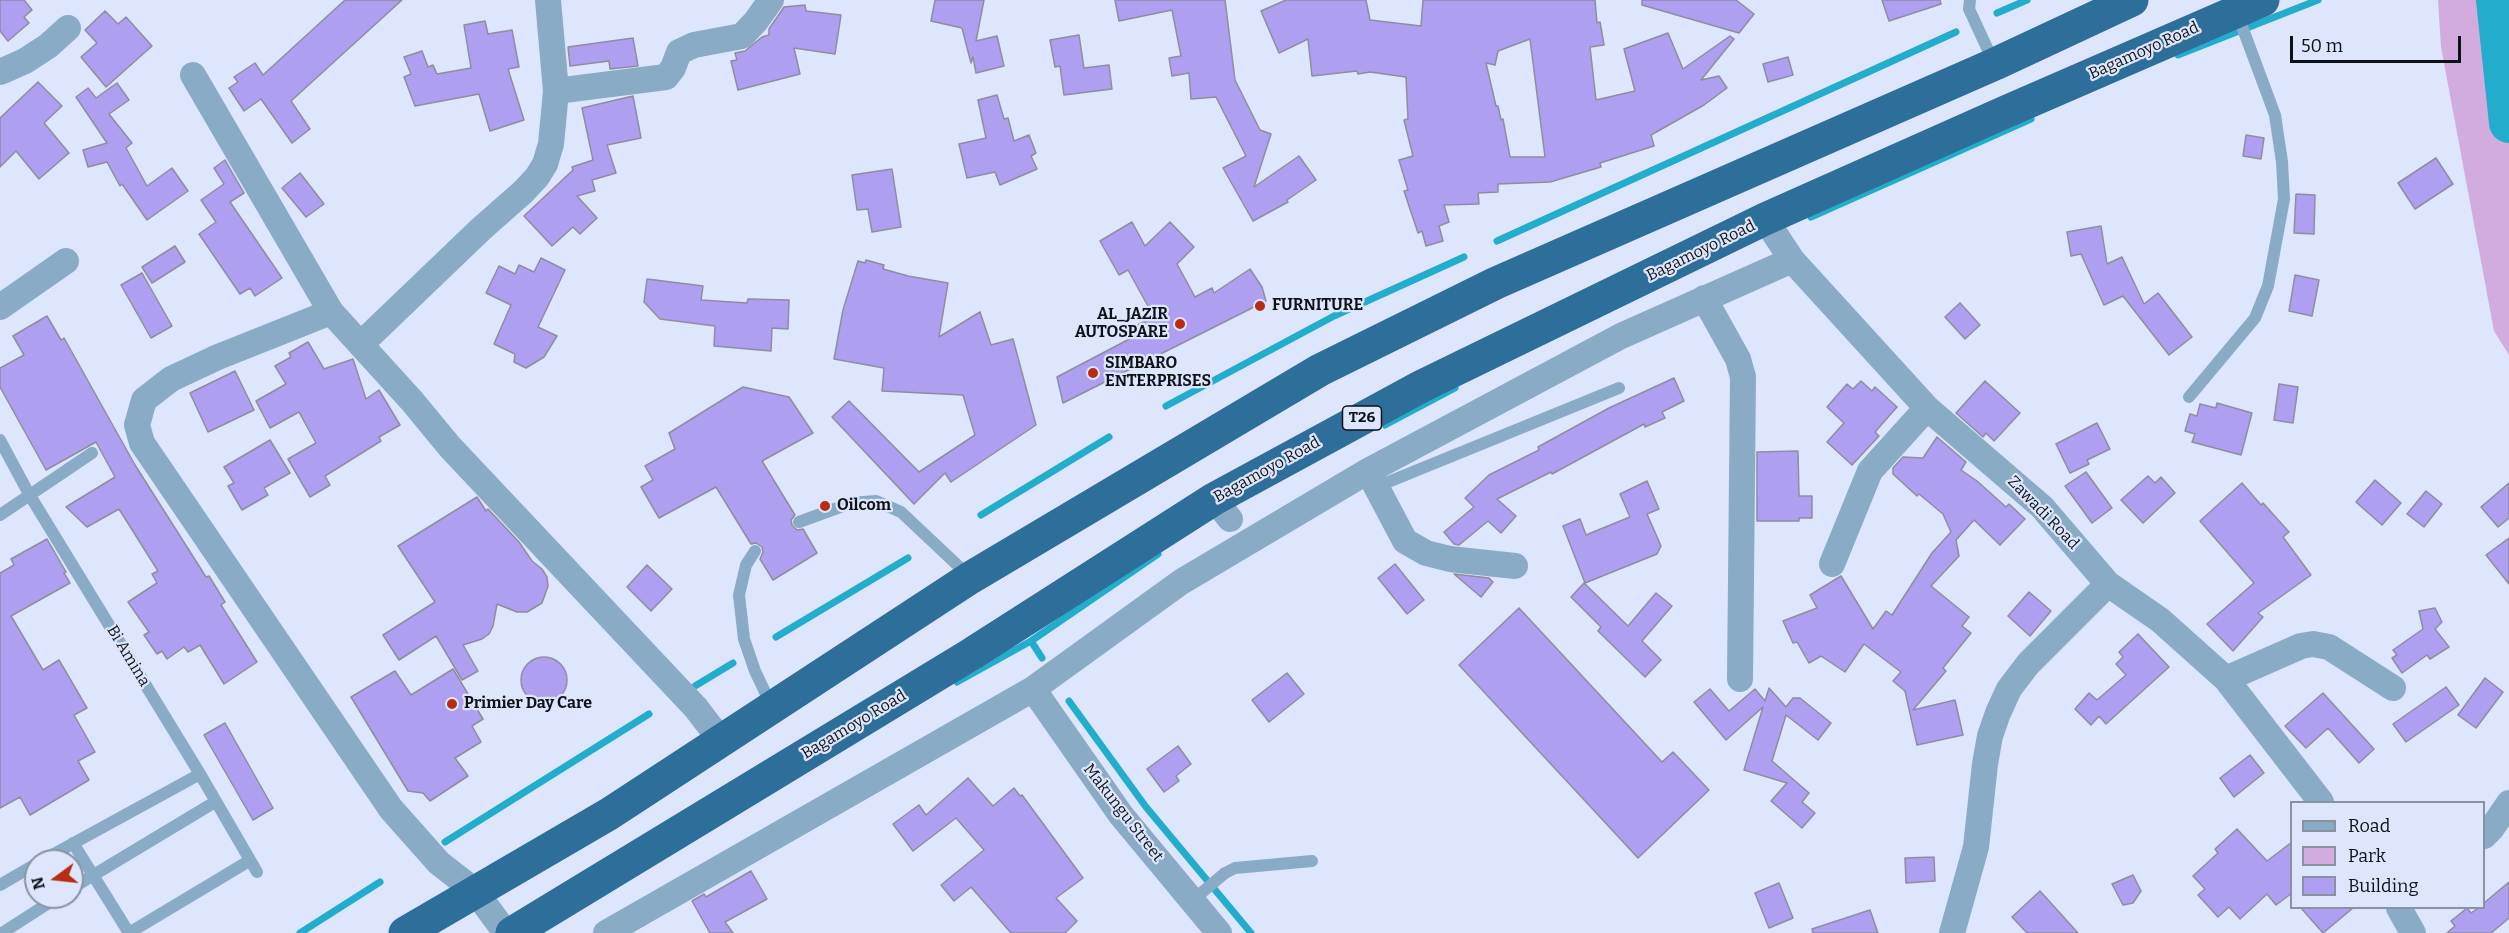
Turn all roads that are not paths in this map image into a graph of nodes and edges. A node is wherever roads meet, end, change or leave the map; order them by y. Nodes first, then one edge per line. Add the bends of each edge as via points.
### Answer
1 (548, 0) edge
2 (771, 0) edge
3 (1970, 0) edge
4 (2132, 0) edge
5 (2248, 6) edge
6 (68, 28) dead end
7 (1995, 64) junction
8 (0, 72) edge
9 (193, 75) dead end
10 (556, 91) junction
11 (1766, 219) junction
12 (1792, 260) junction
13 (66, 261) dead end
14 (1704, 298) junction
15 (0, 307) edge
16 (331, 312) junction
17 (361, 344) junction
18 (1619, 388) dead end
19 (2189, 397) dead end
20 (1927, 408) junction
21 (0, 440) edge
22 (92, 453) dead end
23 (1372, 479) junction
24 (29, 494) junction
25 (0, 515) edge
26 (799, 522) dead end
27 (755, 551) dead end
28 (1832, 564) dead end
29 (1515, 566) dead end
30 (970, 578) junction
31 (2108, 584) junction
32 (2226, 678) junction
33 (1740, 680) dead end
34 (1033, 688) junction
35 (2393, 688) dead end
36 (773, 708) junction
37 (722, 742) junction
38 (200, 774) junction
39 (2320, 801) edge
40 (216, 802) junction
41 (2509, 803) edge
42 (2485, 835) edge
43 (73, 843) junction
44 (62, 849) edge
45 (249, 861) junction
46 (1312, 861) dead end
47 (24, 871) edge
48 (257, 872) dead end
49 (93, 875) junction
50 (84, 881) edge
51 (0, 885) edge
52 (475, 891) junction
53 (1193, 900) junction
54 (39, 909) edge
55 (2, 933) edge
56 (129, 933) edge
57 (405, 933) edge
58 (506, 933) edge
59 (512, 933) edge
60 (606, 933) edge
61 (1219, 933) edge
62 (1952, 933) edge

1 - 10 street
2 - 10 street via 742,36 694,45 679,52 666,77
3 - 7 lane via 1969,9
4 - 7 highway
5 - 11 highway, Bagamoyo Road / T26
5 - 19 lane via 2243,29 2275,115 2284,199 2268,286 2254,318
6 - 8 street via 25,61
7 - 30 highway via 1496,283 1320,370
9 - 16 street
10 - 17 street via 552,144 537,177
11 - 12 street, Zawadi Road
11 - 59 highway, Bagamoyo Road / T26 via 1422,386
12 - 14 street
12 - 20 street, Zawadi Road
13 - 15 street
14 - 23 street via 1621,336
14 - 33 street via 1738,358 1743,377
16 - 17 street
16 - 52 street via 171,379 144,400 137,425 142,443 391,809 439,863
17 - 37 street via 450,447 696,708
18 - 23 lane
20 - 28 street via 1870,471
20 - 31 street, Zawadi Road via 2042,507
21 - 24 lane, Bi Amina
22 - 24 lane
23 - 29 street via 1405,541 1426,553 1450,559
23 - 34 street via 1181,582
24 - 25 lane
24 - 38 lane, Bi Amina
26 - 30 lane via 851,503 876,501 901,512
27 - 36 lane via 746,565 739,595 744,639
30 - 36 highway
31 - 32 street, Zawadi Road via 2160,620
31 - 62 street via 2028,664 2009,689 1998,713 1985,764 1976,847
32 - 35 street via 2313,644 2330,647
32 - 39 street, Zawadi Road
34 - 53 street, Makungu Street via 1121,815
34 - 60 street
36 - 37 highway
37 - 52 highway via 609,814
38 - 40 lane, Bi Amina
38 - 43 lane
40 - 45 lane, Bi Amina
40 - 49 lane
41 - 42 street
43 - 44 lane
43 - 49 lane
45 - 48 lane, Bi Amina
45 - 56 lane
46 - 53 lane via 1235,868
47 - 51 lane
49 - 50 lane
49 - 56 lane
52 - 57 highway
52 - 58 street
53 - 61 street, Makungu Street
54 - 55 lane

